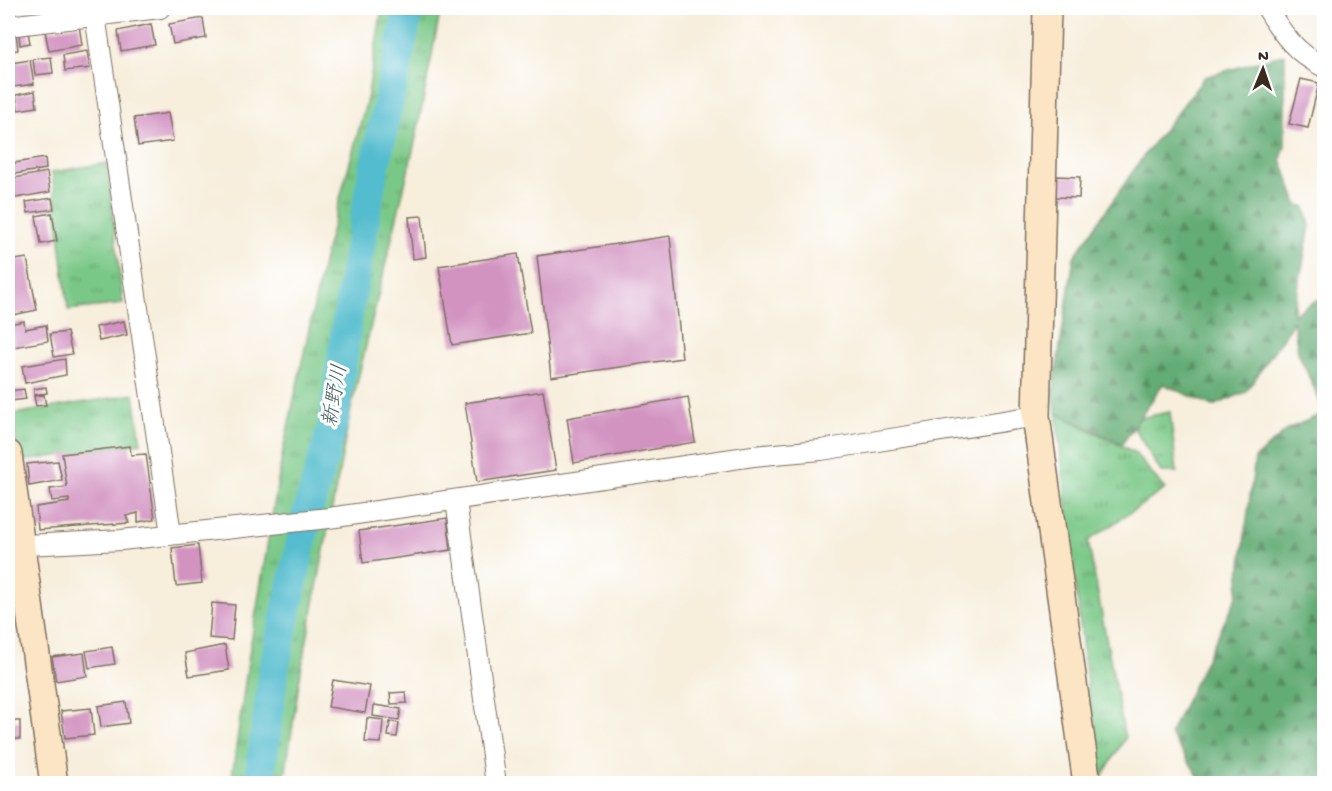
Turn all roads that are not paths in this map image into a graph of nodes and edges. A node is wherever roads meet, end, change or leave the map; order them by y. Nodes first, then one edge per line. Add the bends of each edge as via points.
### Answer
1 (160, 8) edge
2 (1047, 8) edge
3 (1267, 8) edge
4 (94, 12) edge
5 (8, 26) edge
6 (1324, 67) edge
7 (1036, 416) junction
8 (8, 454) edge
9 (456, 501) junction
10 (171, 534) junction
11 (14, 545) edge
12 (54, 783) edge
13 (496, 783) edge
14 (1087, 783) edge

1 - 4 street
2 - 7 street
3 - 6 street via 1283,35 1305,58
4 - 5 street
4 - 10 street
7 - 9 street
7 - 14 street
8 - 11 street
9 - 10 street
9 - 13 street
10 - 11 street
11 - 12 street

